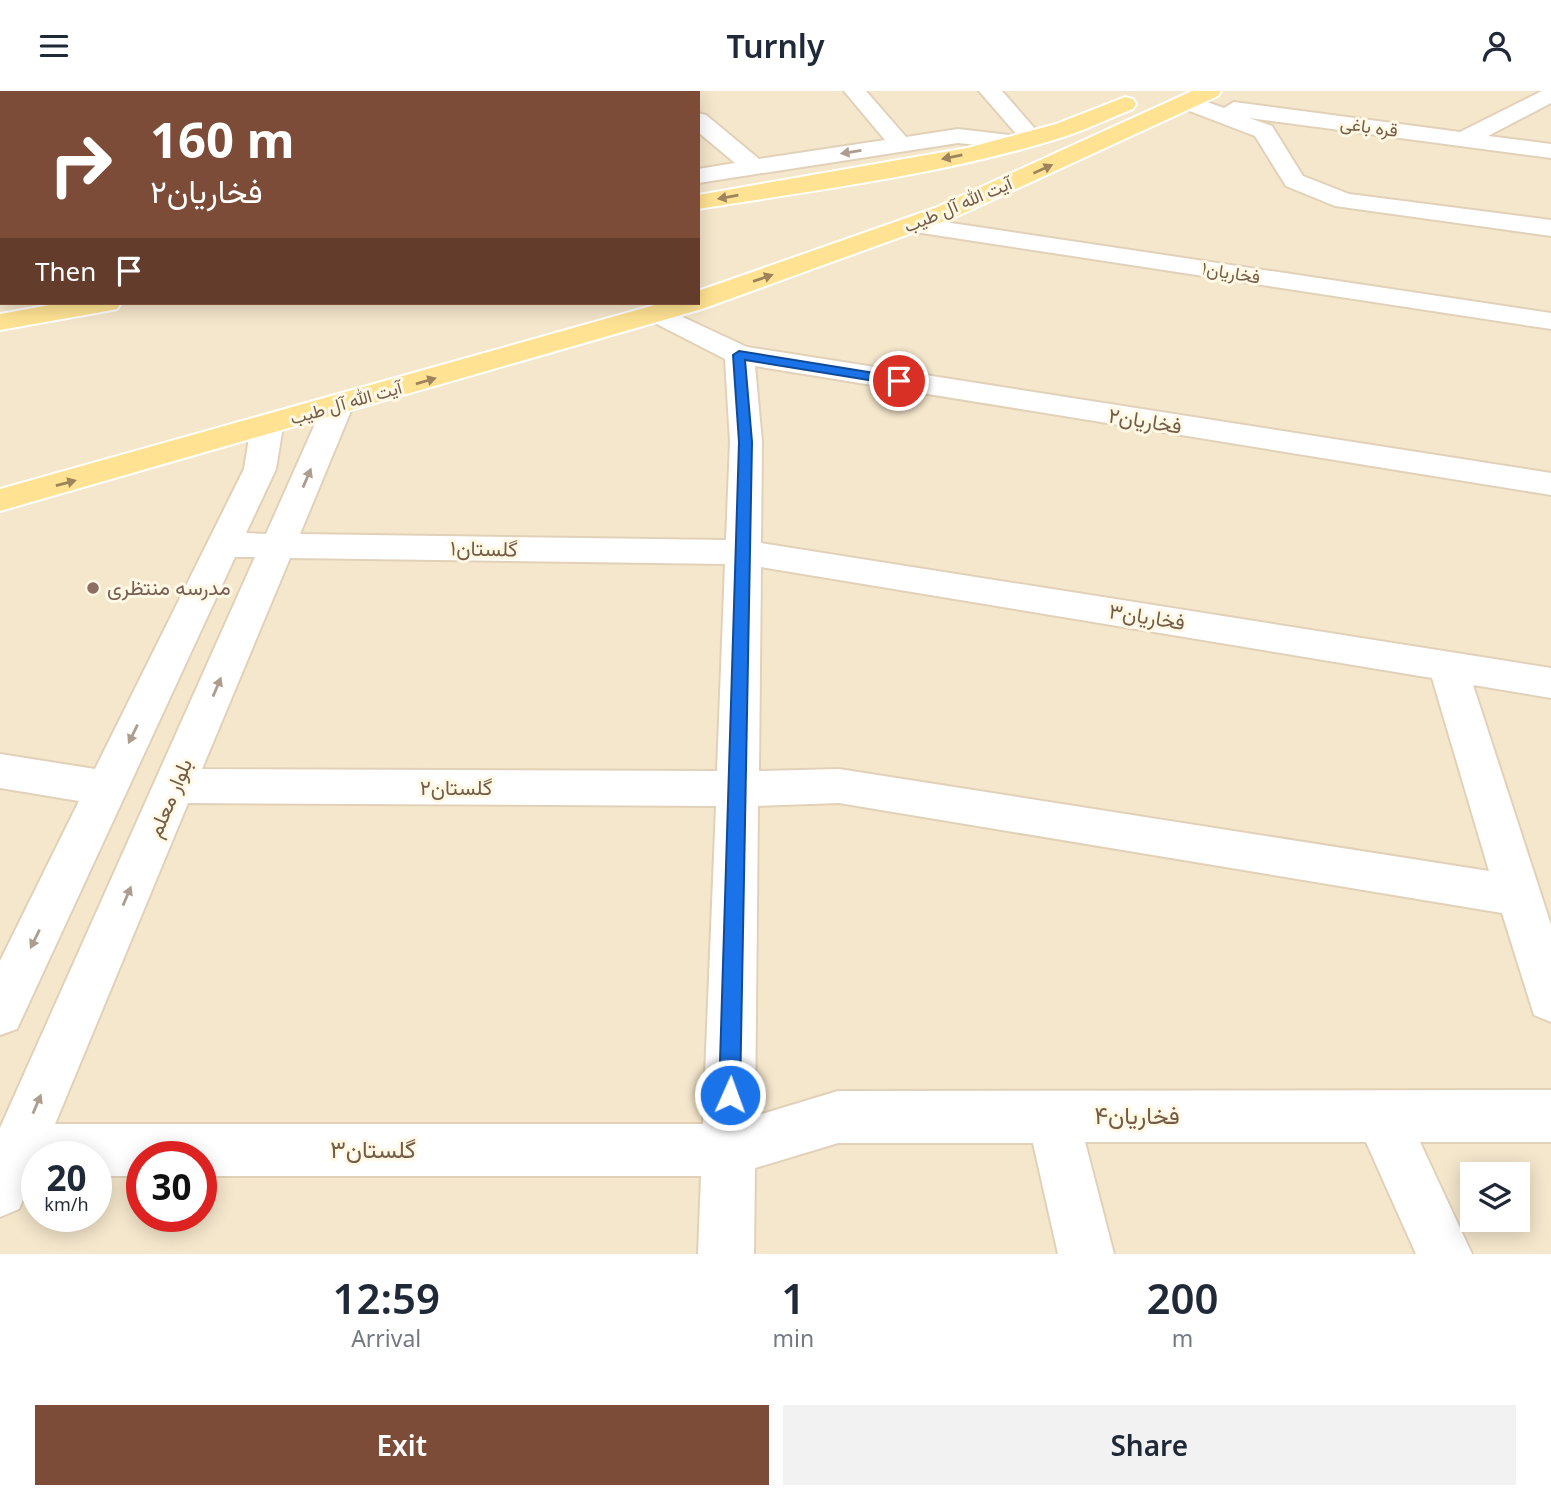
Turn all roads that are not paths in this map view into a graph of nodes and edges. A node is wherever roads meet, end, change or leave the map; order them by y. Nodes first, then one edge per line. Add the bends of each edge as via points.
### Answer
1 (855, 91) edge
2 (990, 91) edge
3 (1156, 91) edge
4 (1210, 91) edge
5 (1551, 95) edge
6 (1187, 102) junction
7 (700, 122) edge
8 (1024, 140) junction
9 (1462, 140) junction
10 (901, 145) junction
11 (1551, 151) edge
12 (754, 167) junction
13 (700, 176) edge
14 (833, 180) junction
15 (700, 202) edge
16 (898, 208) junction
17 (1551, 228) edge
18 (700, 299) edge
19 (96, 305) edge
20 (686, 305) edge
21 (659, 314) junction
22 (1551, 321) edge
23 (0, 322) edge
24 (739, 355) junction
25 (338, 406) junction
26 (267, 426) junction
27 (1551, 484) edge
28 (0, 500) edge
29 (224, 545) junction
30 (278, 546) junction
31 (743, 552) junction
32 (1448, 666) junction
33 (1551, 683) edge
34 (0, 771) edge
35 (175, 786) junction
36 (108, 788) junction
37 (738, 789) junction
38 (1519, 896) junction
39 (1551, 999) edge
40 (0, 1012) edge
41 (1381, 1116) junction
42 (1551, 1116) edge
43 (1053, 1117) junction
44 (728, 1150) junction
45 (9, 1170) edge
46 (726, 1254) edge
47 (1086, 1254) edge
48 (1444, 1254) edge

1 - 10 street
2 - 8 street
3 - 8 main road, آیت الله آل طیب
4 - 6 main road, آیت الله آل طیب
5 - 9 street
6 - 9 street, قره باغی
16 -> 6 main road, آیت الله آل طیب
6 - 17 street via 1264,131 1294,181 1344,201
7 - 12 street
8 - 10 street via 958,136
8 -> 14 main road, آیت الله آل طیب
9 - 11 street, قره باغی
10 -> 12 street
12 - 13 street
14 -> 15 main road, آیت الله آل طیب
14 - 16 main road via 868,181
18 -> 16 main road, آیت الله آل طیب via 863,244
16 - 22 street, فخاریان۱
19 - 23 main road
20 - 21 main road, آیت الله آل طیب
21 - 24 street, فخاریان۲
25 -> 21 main road, آیت الله آل طیب
24 - 27 street, فخاریان۲
24 - 31 street via 746,442
25 - 26 main road, آیت الله آل طیب
30 -> 25 street, بلوار معلم
28 -> 26 main road, آیت الله آل طیب
26 - 29 street via 260,469
29 - 30 street, گلستان۱
29 -> 36 street
30 - 31 street, گلستان۱
35 -> 30 street, بلوار معلم
31 - 32 street, فخاریان۳
31 - 37 street
32 - 33 street, فخاریان۳
32 - 38 street
34 - 36 street
35 - 37 street, گلستان۲
45 -> 35 street, بلوار معلم
36 -> 40 street
37 - 38 street, گلستان۲ via 839,786
37 - 44 street
38 - 39 street
41 - 42 street, فخاریان۴
41 - 43 street, فخاریان۴
41 - 48 street
43 - 44 street, فخاریان۴ via 838,1117
43 - 47 street
44 - 45 street, گلستان۳
44 - 46 street

